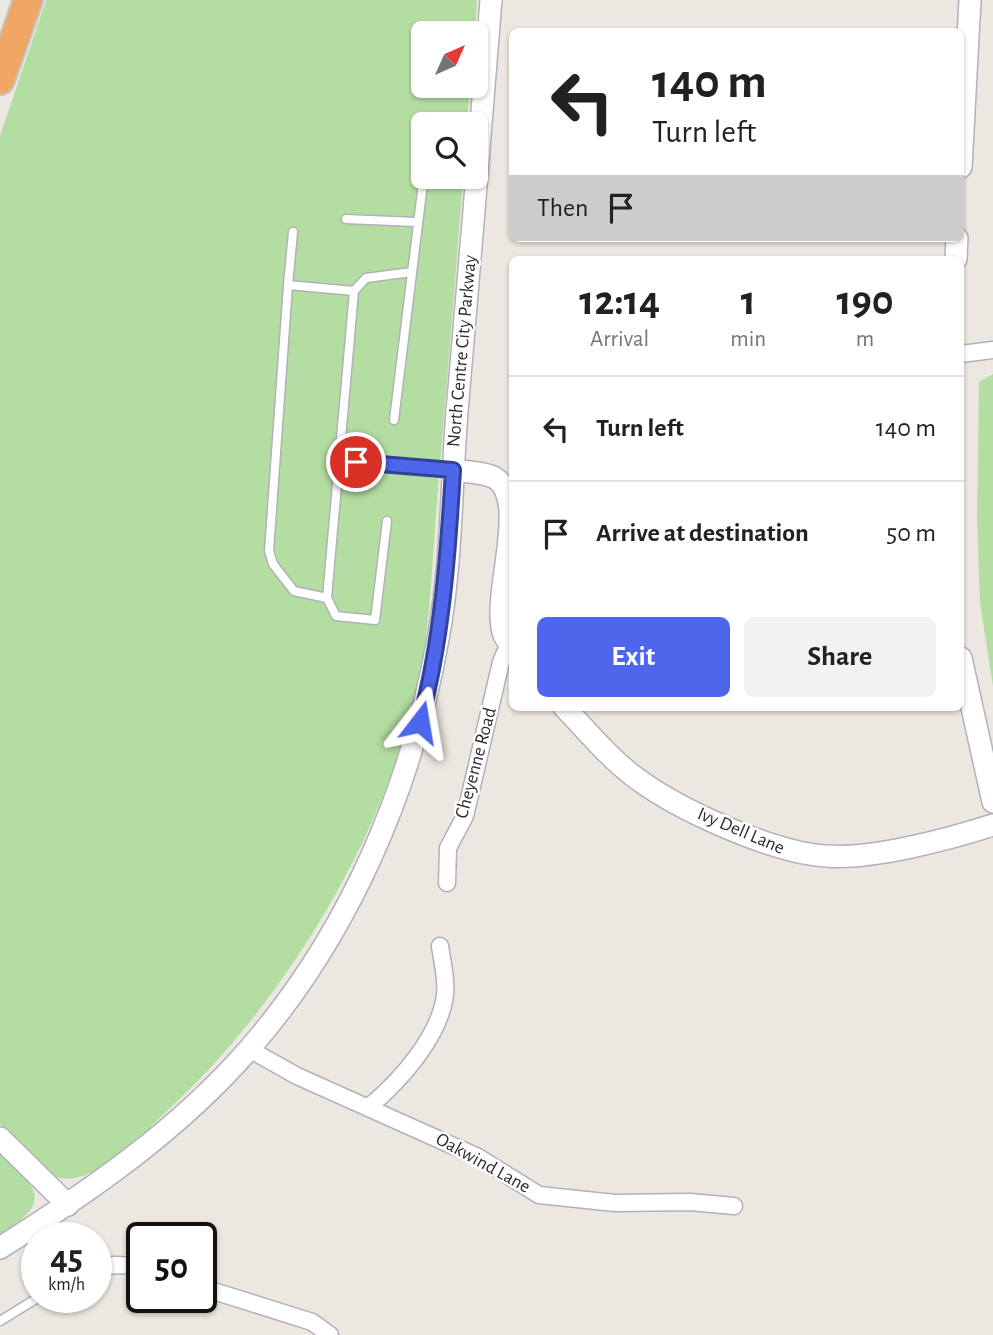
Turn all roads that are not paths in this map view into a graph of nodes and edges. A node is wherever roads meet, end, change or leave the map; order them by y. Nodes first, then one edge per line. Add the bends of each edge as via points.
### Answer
1 (28, 0) edge
2 (491, 0) edge
3 (970, 0) edge
4 (0, 80) edge
5 (964, 111) edge
6 (480, 112) edge
7 (422, 189) edge
8 (474, 189) edge
9 (346, 219) dead end
10 (416, 222) junction
11 (293, 232) dead end
12 (412, 272) junction
13 (288, 285) junction
14 (354, 291) junction
15 (993, 350) edge
16 (964, 354) edge
17 (394, 420) dead end
18 (356, 462) dead end
19 (453, 470) junction
20 (508, 484) edge
21 (387, 521) dead end
22 (509, 576) edge
23 (327, 598) junction
24 (509, 643) edge
25 (509, 649) edge
26 (964, 668) edge
27 (568, 711) edge
28 (987, 749) edge
29 (993, 802) edge
30 (993, 825) edge
31 (447, 883) dead end
32 (440, 946) dead end
33 (249, 1049) junction
34 (370, 1106) junction
35 (0, 1138) edge
36 (68, 1205) junction
37 (734, 1206) dead end
38 (56, 1222) edge
39 (21, 1240) edge
40 (0, 1248) edge
41 (217, 1292) edge
42 (21, 1308) edge
43 (0, 1321) edge
44 (330, 1335) edge

1 - 4 highway
2 - 6 main road, North Centre City Parkway
3 - 5 main road
7 - 10 lane
8 - 19 main road, North Centre City Parkway
9 - 10 lane
10 - 12 lane
11 - 13 lane
12 - 14 lane via 366,278
12 - 17 lane
13 - 14 lane
13 - 23 lane via 269,551 293,590
14 - 23 lane
15 - 16 street
18 - 19 lane
19 - 20 main road via 493,476
19 - 33 main road, North Centre City Parkway via 439,637 406,772 362,877 326,940
21 - 23 lane via 374,620 336,616
22 - 24 main road via 501,610
25 - 31 street, Cheyenne Road via 501,662 465,816 448,848
26 - 28 main road
27 - 30 main road, Ivy Dell Lane via 635,777 677,804 792,852 829,857 871,853
28 - 29 main road
32 - 34 street via 446,992 439,1019 408,1066
33 - 34 street, Oakwind Lane via 298,1076
33 - 36 main road, North Centre City Parkway via 170,1126
34 - 37 street, Oakwind Lane via 478,1157 539,1195 615,1203
35 - 36 main road
36 - 38 main road, North Centre City Parkway
39 - 40 main road, North Centre City Parkway
41 - 44 street via 312,1322
42 - 43 lane

